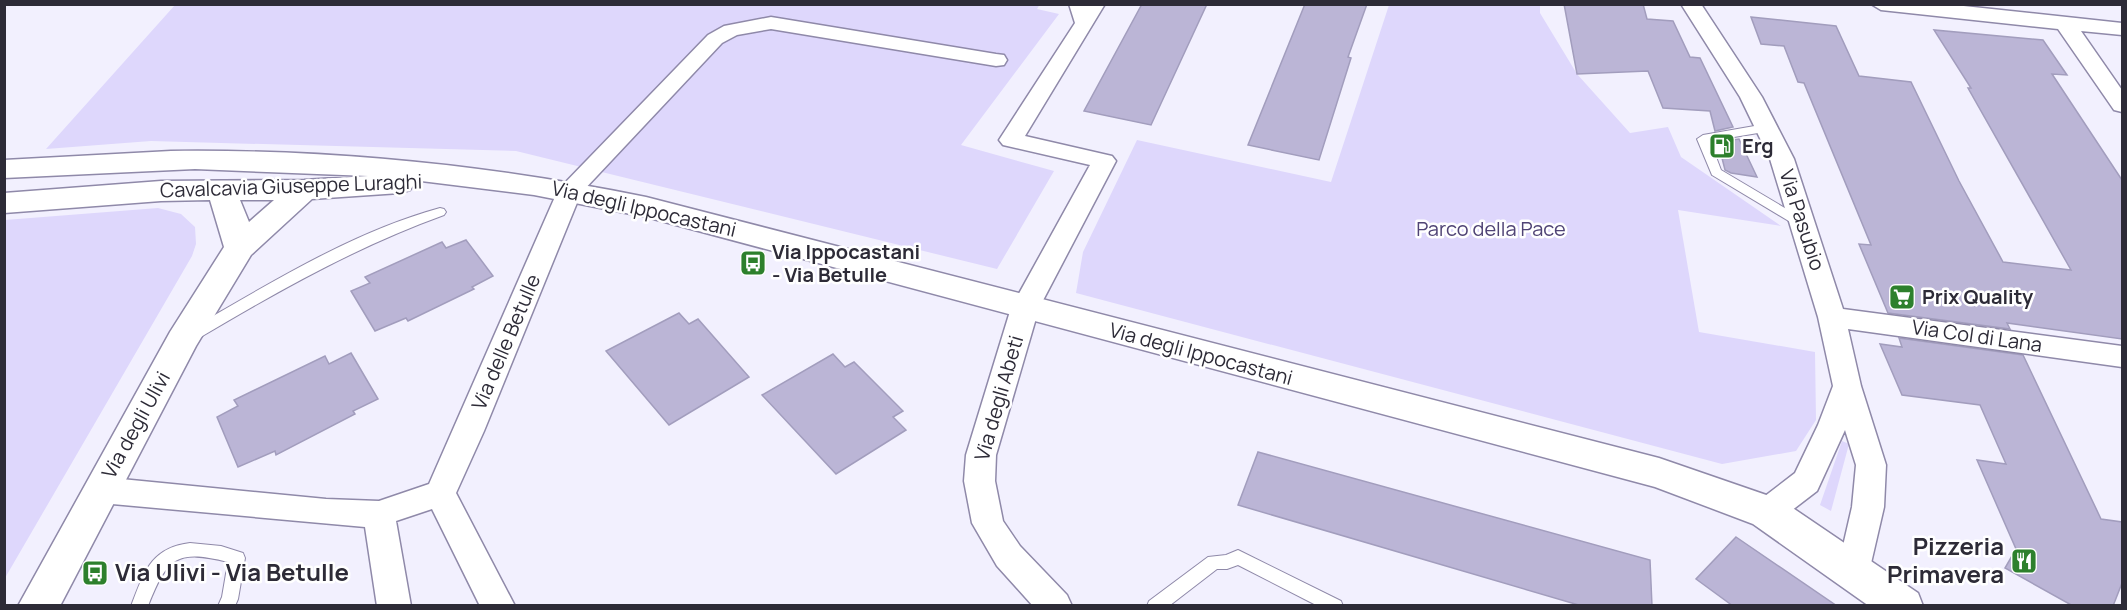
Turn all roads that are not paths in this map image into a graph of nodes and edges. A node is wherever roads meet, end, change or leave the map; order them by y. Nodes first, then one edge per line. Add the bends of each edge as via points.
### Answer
1 (1690, 4) edge
2 (1881, 4) edge
3 (1086, 10) edge
4 (2065, 23) junction
5 (2122, 29) edge
6 (996, 60) dead end
7 (2122, 105) edge
8 (1766, 128) junction
9 (289, 162) junction
10 (4, 169) edge
11 (470, 177) junction
12 (221, 190) junction
13 (304, 190) junction
14 (570, 190) junction
15 (4, 203) edge
16 (440, 212) dead end
17 (1804, 225) junction
18 (240, 247) junction
19 (1025, 308) junction
20 (1832, 317) junction
21 (182, 341) junction
22 (2122, 356) edge
23 (1847, 386) junction
24 (101, 490) junction
25 (440, 493) junction
26 (1767, 512) junction
27 (379, 514) junction
28 (1853, 572) junction
29 (38, 606) edge
30 (139, 606) edge
31 (226, 606) edge
32 (394, 606) edge
33 (498, 606) edge
34 (1055, 606) edge
35 (1155, 606) edge
36 (1335, 606) edge
37 (1903, 606) edge

1 - 8 street, Via Pasubio via 1751,97
2 - 4 street
3 - 19 street, Via degli Abeti via 1011,140 1104,161
4 - 5 street
4 - 7 street
6 - 14 street via 771,23 731,30 716,39
8 - 17 street, Via Pasubio via 1782,159
8 - 17 lane via 1703,139 1716,172
9 - 10 street, Cavalcavia Giuseppe Luraghi via 194,160
9 - 11 street, Cavalcavia Giuseppe Luraghi via 353,164
9 - 12 street
9 - 13 street
11 - 13 street, Cavalcavia Giuseppe Luraghi
11 - 14 street, Via degli Ippocastani
12 - 13 street, Cavalcavia Giuseppe Luraghi
12 - 15 street, Cavalcavia Giuseppe Luraghi
12 - 18 street
13 - 18 street, Via degli Ulivi
14 - 19 street, Via degli Ippocastani
14 - 25 street, Via delle Betulle
16 - 21 lane via 389,229 334,255
17 - 20 street, Via Pasubio
18 - 21 street, Via degli Ulivi
19 - 26 street, Via degli Ippocastani via 1659,473
19 - 34 street, Via degli Abeti via 981,455 978,481 981,506 999,547
20 - 22 street, Via Col di Lana
20 - 23 street, Via Pasubio
21 - 24 street, Via degli Ulivi
23 - 26 street via 1806,482
23 - 28 street, Via Pasubio via 1871,465 1868,507
24 - 27 street
24 - 29 street, Via degli Ulivi
25 - 27 street
25 - 33 street
26 - 28 street, Via degli Ippocastani
27 - 32 street
28 - 37 street, Via degli Ippocastani
30 - 31 lane via 158,563 170,553 189,548 237,558
35 - 36 lane via 1214,562 1238,557

